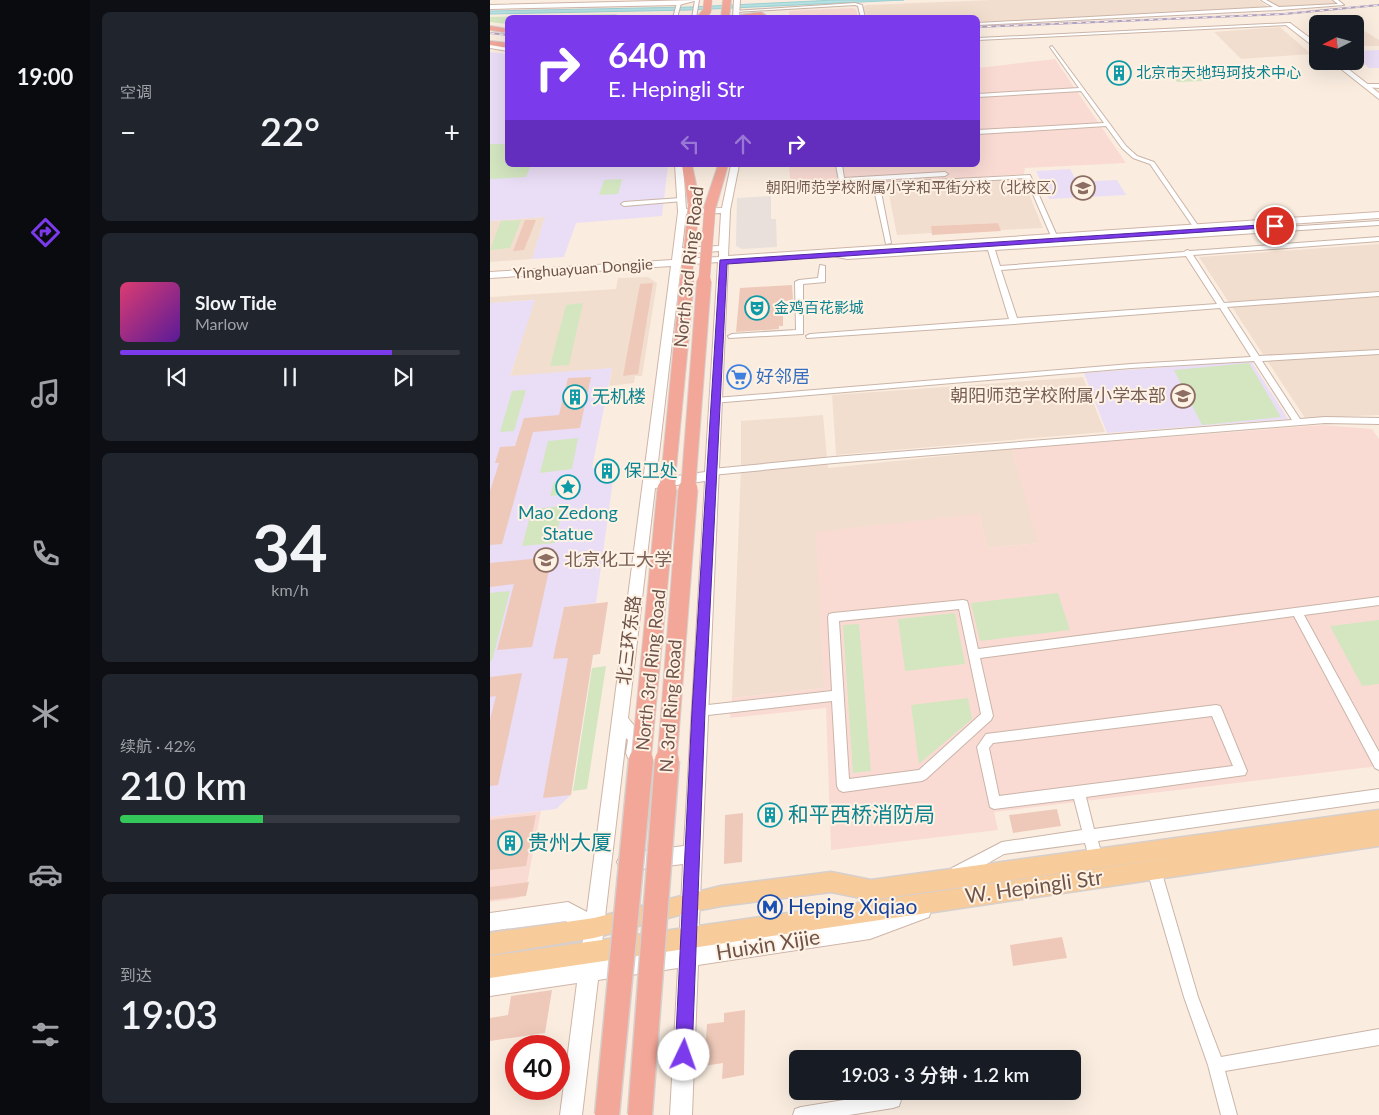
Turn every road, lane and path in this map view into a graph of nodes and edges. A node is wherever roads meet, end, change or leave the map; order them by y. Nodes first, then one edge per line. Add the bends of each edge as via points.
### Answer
1 (717, 0) edge
2 (727, 0) edge
3 (1263, 0) edge
4 (1335, 0) edge
5 (700, 1) edge
6 (737, 1) edge
7 (616, 2) edge
8 (551, 3) edge
9 (678, 6) junction
10 (490, 7) edge
11 (1279, 9) junction
12 (716, 12) dead end
13 (736, 13) edge
14 (700, 14) edge
15 (676, 15) edge
16 (726, 15) edge
17 (762, 15) edge
18 (862, 15) edge
19 (980, 24) edge
20 (1288, 24) joint
21 (490, 26) edge
22 (505, 27) edge
23 (505, 30) edge
24 (980, 39) edge
25 (1309, 41) edge
26 (490, 44) edge
27 (505, 46) edge
28 (1052, 47) dead end
29 (1346, 70) edge
30 (1366, 86) junction
31 (1379, 86) edge
32 (1082, 89) junction
33 (980, 96) edge
34 (1379, 97) edge
35 (1108, 124) junction
36 (980, 132) edge
37 (680, 167) edge
38 (688, 167) edge
39 (699, 167) edge
40 (712, 167) edge
41 (722, 167) edge
42 (733, 167) edge
43 (839, 167) edge
44 (945, 174) dead end
45 (876, 182) junction
46 (624, 204) dead end
47 (703, 205) junction
48 (682, 212) junction
49 (1378, 220) edge
50 (1196, 227) junction
51 (1054, 236) junction
52 (1379, 239) edge
53 (888, 243) dead end
54 (991, 248) junction
55 (678, 251) junction
56 (1095, 251) junction
57 (1187, 252) junction
58 (835, 255) junction
59 (724, 256) junction
60 (676, 263) junction
61 (822, 266) dead end
62 (997, 268) junction
63 (490, 275) edge
64 (1379, 294) edge
65 (1222, 307) junction
66 (1014, 322) junction
67 (732, 336) dead end
68 (810, 336) dead end
69 (1379, 352) edge
70 (1256, 358) junction
71 (716, 401) junction
72 (1376, 422) edge
73 (1298, 423) junction
74 (1379, 430) edge
75 (712, 473) junction
76 (649, 480) junction
77 (1379, 601) edge
78 (1296, 612) junction
79 (974, 654) junction
80 (838, 696) junction
81 (699, 711) junction
82 (619, 720) junction
83 (1379, 764) edge
84 (1078, 792) junction
85 (1379, 796) edge
86 (1379, 819) edge
87 (1379, 837) edge
88 (692, 854) junction
89 (1096, 859) junction
90 (622, 862) junction
91 (1154, 870) junction
92 (945, 880) junction
93 (690, 902) junction
94 (490, 922) edge
95 (616, 922) junction
96 (594, 928) junction
97 (490, 944) edge
98 (688, 947) junction
99 (614, 948) junction
100 (590, 961) junction
101 (490, 968) edge
102 (490, 986) edge
103 (1379, 1037) edge
104 (1216, 1065) junction
105 (893, 1100) dead end
106 (571, 1115) edge
107 (607, 1115) edge
108 (640, 1115) edge
109 (681, 1115) edge
110 (801, 1115) edge
111 (1229, 1115) edge

1 - 12 highway
2 - 16 highway
3 - 11 street
4 - 11 street via 1342,5
5 - 9 street
5 - 14 street
5 - 14 highway, bridge via 707,11
6 - 13 street
7 - 8 street
7 - 9 street
8 - 10 street
9 - 15 street
11 - 19 street
13 - 17 highway
13 - 18 street via 861,6
20 - 24 street
20 - 25 street
21 - 22 highway
21 - 23 highway
26 - 27 highway
28 - 32 street
29 - 30 street
30 - 31 street
30 - 34 street
32 - 33 street
32 - 35 street
35 - 36 street
35 - 50 street via 1135,157 1152,164
37 - 47 street, 北三环东路
38 - 47 highway
39 - 47 highway, North 3rd Ring Road
40 - 47 highway, North 3rd Ring Road
41 - 47 highway
42 - 47 street, 北三环东路
43 - 45 street via 841,180
44 - 45 street
45 - 51 street via 1028,176
45 - 53 street
46 - 47 street
47 - 48 street
47 - 48 street, 北三环东路
47 - 59 street, 北三环东路
47 - 107 highway, North 3rd Ring Road, bridge
47 - 108 highway, N. 3rd Ring Road, bridge
48 - 55 street, 北三环东路
49 - 50 street
49 - 56 street
49 - 58 street
50 - 51 street
51 - 59 street
52 - 57 street
54 - 56 street
54 - 58 street via 848,257
54 - 62 street
55 - 59 street
55 - 60 street, 北三环东路
56 - 57 street
56 - 62 street
57 - 65 street
58 - 59 street
59 - 60 street, Yinghuayuan Dongjie
59 - 71 street, 北三环东路
60 - 63 street, Yinghuayuan Dongjie
60 - 76 street, 北三环东路
61 - 67 street via 822,280 799,282 800,332
62 - 66 street
64 - 65 street
65 - 66 street
65 - 70 street
66 - 68 street
69 - 70 street
70 - 71 street
70 - 73 street
71 - 75 street, 北三环东路
72 - 73 street via 1325,420
72 - 74 street
73 - 75 street via 834,460
75 - 76 street
75 - 81 street, 北三环东路
76 - 82 street, 北三环东路
77 - 78 street
78 - 79 street
78 - 83 street
79 - 80 street via 963,604 833,617
79 - 80 street via 987,716 922,775 843,786
80 - 81 street
81 - 88 street, 北三环东路
82 - 90 street via 636,738
82 - 96 street, 北三环东路
84 - 84 street via 994,803 983,747 990,738 1216,710 1241,771
84 - 89 street
85 - 92 street via 1002,848
86 - 89 main road, W. Hepingli Str
87 - 91 main road, W. Hepingli Str
88 - 90 street
88 - 93 street, 北三环东路
89 - 92 main road, W. Hepingli Str
90 - 95 street
91 - 98 main road, W. Hepingli Str via 952,899
91 - 104 street
92 - 93 main road, W. Hepingli Str via 871,890 831,882
93 - 95 main road, W. Hepingli Str
93 - 98 street, 北三环东路
94 - 96 street via 568,911
95 - 96 main road, W. Hepingli Str
95 - 99 street
96 - 97 main road, W. Hepingli Str
96 - 100 street, 北三环东路
98 - 99 main road, W. Hepingli Str
98 - 100 street
98 - 109 street, 北三环东路
99 - 100 main road, W. Hepingli Str
100 - 101 main road, W. Hepingli Str
100 - 102 street
100 - 106 street, 北三环东路
103 - 104 street
104 - 111 street
105 - 110 street

